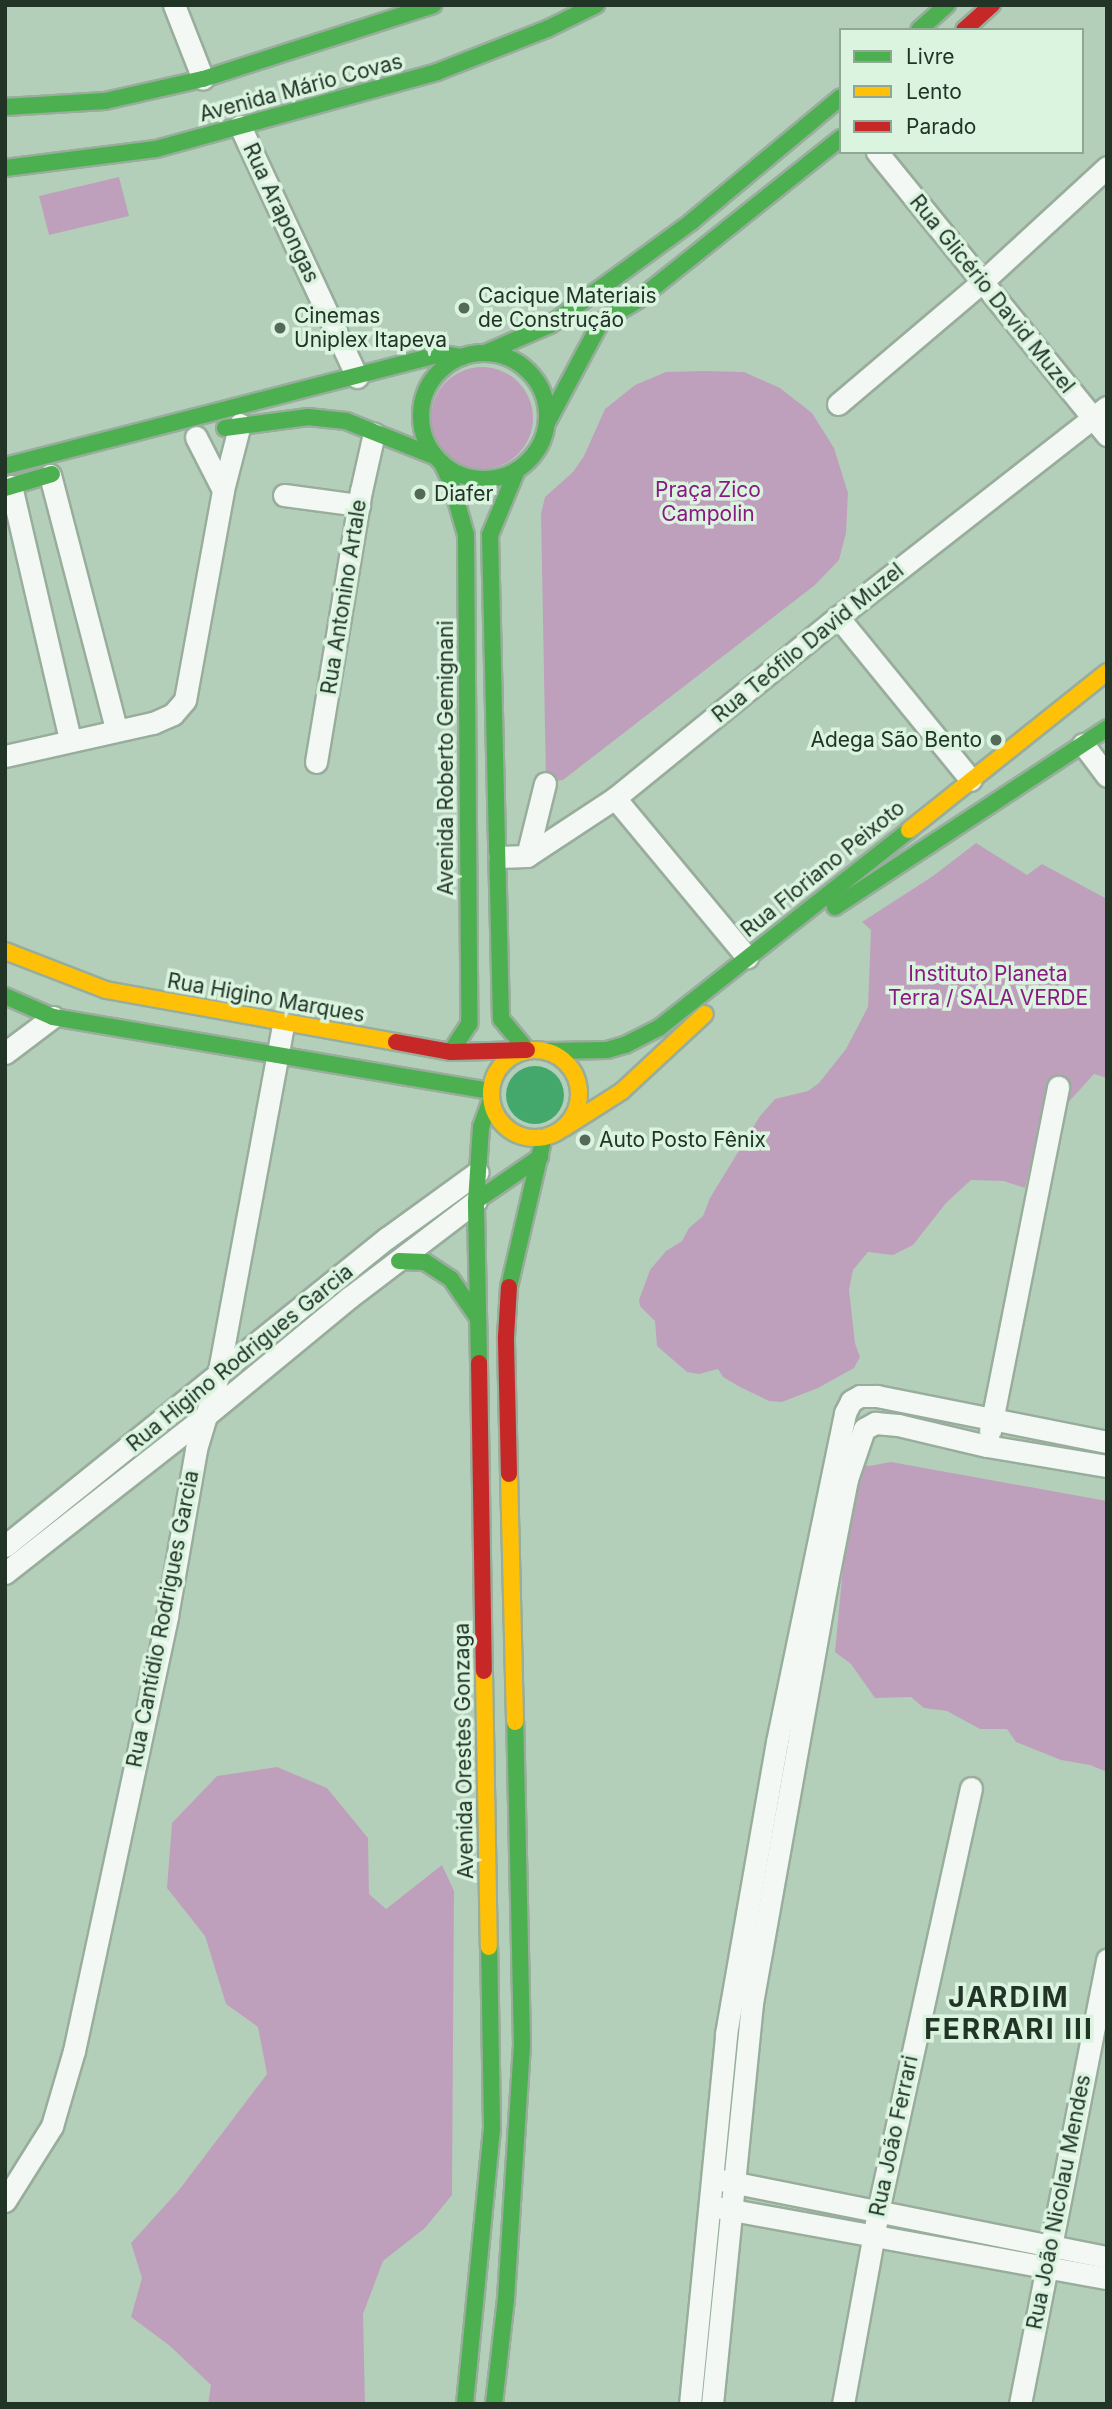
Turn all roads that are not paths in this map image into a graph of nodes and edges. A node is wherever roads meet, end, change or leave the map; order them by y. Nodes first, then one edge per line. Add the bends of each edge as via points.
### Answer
1 (174, 5) edge
2 (433, 5) edge
3 (596, 5) edge
4 (947, 5) edge
5 (992, 5) edge
6 (921, 28) edge
7 (966, 28) edge
8 (203, 79) junction
9 (839, 99) edge
10 (5, 107) edge
11 (240, 126) junction
12 (839, 140) edge
13 (879, 154) edge
14 (1107, 167) edge
15 (5, 168) edge
16 (982, 282) junction
17 (485, 353) junction
18 (462, 356) junction
19 (357, 377) junction
20 (838, 404) dead end
21 (1102, 420) edge
22 (547, 423) junction
23 (240, 424) junction
24 (374, 433) junction
25 (189, 438) joint
26 (438, 460) junction
27 (517, 470) junction
28 (57, 473) joint
29 (7, 480) edge
30 (223, 490) junction
31 (284, 495) dead end
32 (359, 505) junction
33 (838, 617) junction
34 (1107, 672) edge
35 (1107, 728) edge
36 (116, 729) junction
37 (70, 740) junction
38 (1083, 744) junction
39 (5, 756) edge
40 (316, 762) dead end
41 (1107, 776) edge
42 (971, 780) junction
43 (545, 783) dead end
44 (615, 798) junction
45 (527, 856) junction
46 (499, 857) junction
47 (5, 951) edge
48 (747, 957) junction
49 (72, 977) junction
50 (5, 996) edge
51 (52, 1000) junction
52 (283, 1024) junction
53 (527, 1051) junction
54 (546, 1051) junction
55 (451, 1052) junction
56 (5, 1053) edge
57 (276, 1057) junction
58 (1058, 1087) dead end
59 (491, 1095) junction
60 (564, 1128) junction
61 (544, 1137) junction
62 (540, 1157) junction
63 (478, 1172) junction
64 (476, 1201) junction
65 (399, 1261) junction
66 (478, 1318) junction
67 (219, 1376) junction
68 (208, 1414) junction
69 (992, 1420) junction
70 (1107, 1442) edge
71 (987, 1446) junction
72 (1107, 1466) edge
73 (5, 1546) edge
74 (5, 1573) edge
75 (971, 1788) dead end
76 (1107, 1959) edge
77 (722, 2180) junction
78 (5, 2201) edge
79 (709, 2205) junction
80 (733, 2210) junction
81 (878, 2211) junction
82 (873, 2235) junction
83 (1050, 2246) junction
84 (1107, 2256) edge
85 (1045, 2269) junction
86 (1107, 2278) edge
87 (465, 2404) edge
88 (494, 2404) edge
89 (690, 2404) edge
90 (712, 2404) edge
91 (843, 2404) edge
92 (1020, 2404) edge

1 - 8 street
2 - 8 main road, Avenida Mário Covas
3 - 11 main road, Avenida Mário Covas via 437,72
4 - 6 main road
5 - 7 main road
8 - 10 main road, Avenida Mário Covas via 105,101
9 - 17 main road via 691,222 550,325
11 - 15 main road, Avenida Mário Covas via 156,149
11 - 19 street, Rua Arapongas
12 - 22 main road via 638,300 601,323
13 - 16 street, Rua Glicério David Muzel
14 - 16 street
16 - 20 street
16 - 21 street, Rua Glicério David Muzel
17 - 18 main road
17 - 22 main road via 519,363 532,374 541,389
18 - 19 main road via 442,354
18 - 26 main road via 430,381 422,399 424,439
19 - 29 main road
21 - 33 street, Rua Teófilo David Muzel
22 - 27 main road via 541,444
23 - 24 main road via 308,417 346,421
23 - 25 main road
23 - 30 street
24 - 26 main road
24 - 32 street, Rua Antonino Artale
25 - 30 street
26 - 27 main road via 459,474 478,479
26 - 55 main road, Avenida Roberto Gemignani via 451,482 466,535 469,1024
27 - 46 main road via 490,535
28 - 29 main road
28 - 36 street
29 - 37 street
30 - 36 street via 185,700 173,715
31 - 32 street
32 - 40 street, Rua Antonino Artale
33 - 42 street
33 - 44 street, Rua Teófilo David Muzel
34 - 42 main road, Rua Floriano Peixoto
35 - 38 main road
36 - 37 street
37 - 39 street
38 - 41 street
38 - 60 main road via 844,901 726,997 622,1091
42 - 48 main road, Rua Floriano Peixoto
43 - 45 street
44 - 45 street, Rua Teófilo David Muzel
44 - 48 street
45 - 46 street
46 - 53 main road via 501,1019
47 - 49 main road, Rua Higino Marques
48 - 54 main road, Rua Floriano Peixoto via 683,1010 638,1039 607,1050
49 - 51 main road
49 - 51 main road via 80,992 75,1011
49 - 52 main road, Rua Higino Marques via 106,990
50 - 51 main road
51 - 56 street
51 - 57 main road
52 - 55 main road, Rua Higino Marques
52 - 57 street, Rua Cantídio Rodrigues Garcia
53 - 54 main road
53 - 55 main road, Rua Higino Marques
53 - 59 main road via 506,1060 493,1079
54 - 60 main road via 569,1066 576,1078 578,1104
57 - 59 main road
57 - 67 street, Rua Cantídio Rodrigues Garcia
58 - 69 street
59 - 61 main road via 498,1118 513,1132
59 - 63 main road, Avenida Orestes Gonzaga via 481,1127
60 - 61 main road
61 - 62 main road
62 - 64 main road
62 - 88 main road via 510,1275 506,1337 523,2045
63 - 64 main road, Avenida Orestes Gonzaga
63 - 67 street, Rua Higino Rodrigues Garcia via 387,1238
64 - 65 street, Rua Higino Rodrigues Garcia
64 - 66 main road, Avenida Orestes Gonzaga
65 - 66 main road via 425,1262 451,1279
65 - 68 street, Rua Higino Rodrigues Garcia
66 - 87 main road, Avenida Orestes Gonzaga via 492,2128
67 - 68 street, Rua Cantídio Rodrigues Garcia
67 - 73 street, Rua Higino Rodrigues Garcia
68 - 74 street, Rua Higino Rodrigues Garcia
68 - 78 street, Rua Cantídio Rodrigues Garcia via 196,1449 167,1616 74,2051 52,2126
69 - 70 street
69 - 71 street
69 - 77 street via 877,1396 860,1396 845,1413 748,1898 726,2034
71 - 72 street
71 - 77 street via 875,1423 864,1429 848,1479 830,1569
75 - 81 street, Rua João Ferrari
76 - 83 street, Rua João Nicolau Mendes
77 - 79 street
77 - 80 street
77 - 81 street
79 - 80 street
79 - 89 street
80 - 82 street
80 - 90 street
81 - 82 street, Rua João Ferrari
81 - 83 street
82 - 85 street
82 - 91 street, Rua João Ferrari
83 - 84 street
83 - 85 street, Rua João Nicolau Mendes
85 - 86 street
85 - 92 street, Rua João Nicolau Mendes

